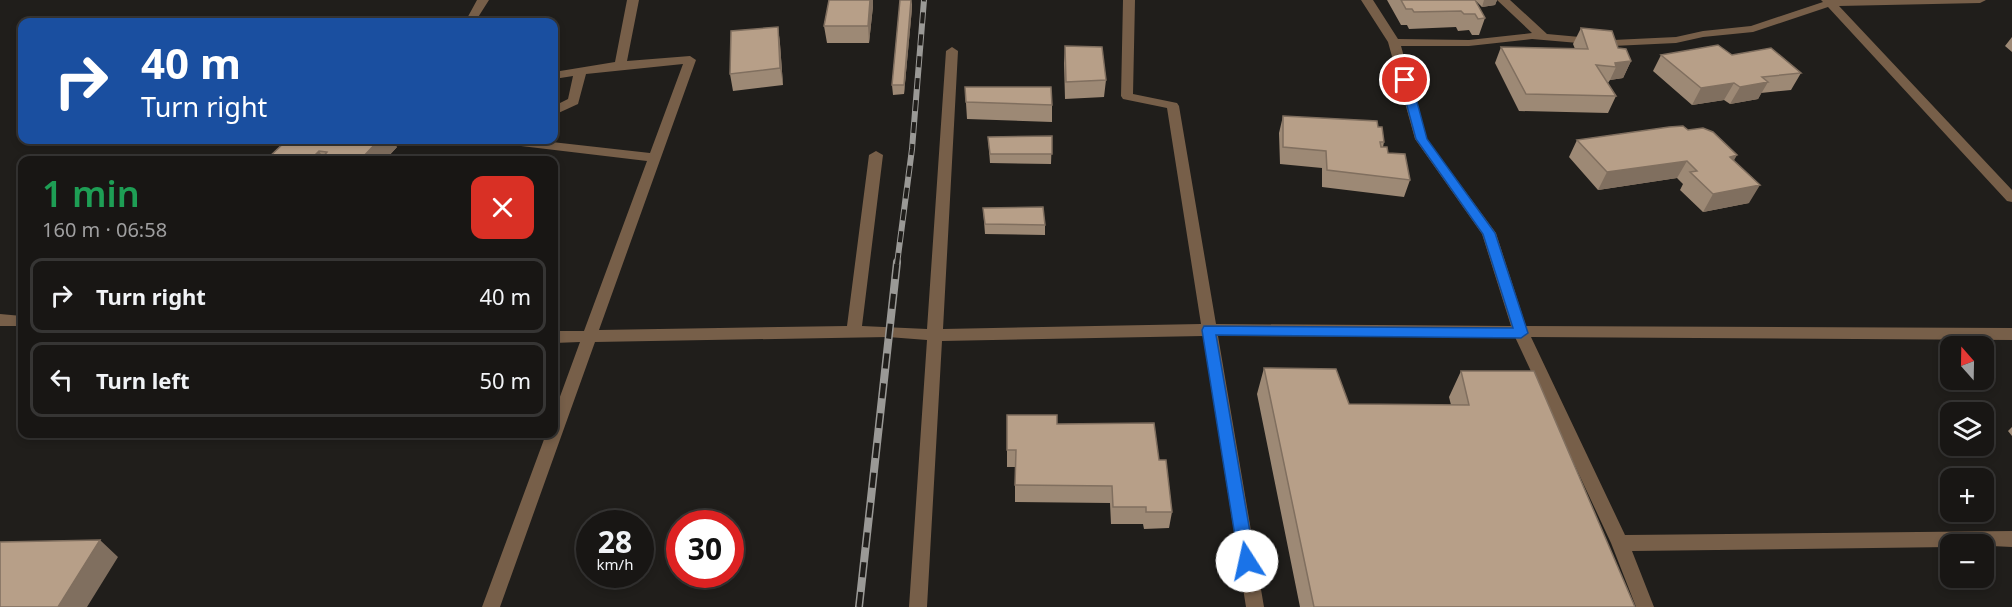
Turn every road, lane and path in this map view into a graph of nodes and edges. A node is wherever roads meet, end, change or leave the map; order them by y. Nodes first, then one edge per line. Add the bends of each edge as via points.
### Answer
1 (483, 0) edge
2 (633, 0) edge
3 (1129, 0) edge
4 (1368, 0) edge
5 (1503, 0) edge
6 (1980, 0) edge
7 (1829, 1) edge
8 (472, 18) edge
9 (1544, 37) junction
10 (1394, 42) junction
11 (952, 51) dead end
12 (620, 65) junction
13 (580, 73) junction
14 (558, 75) edge
15 (558, 109) edge
16 (538, 144) edge
17 (876, 155) dead end
18 (654, 158) junction
19 (2012, 198) edge
20 (0, 320) edge
21 (18, 321) edge
22 (1209, 330) junction
23 (854, 332) junction
24 (1521, 333) junction
25 (2012, 334) edge
26 (934, 335) junction
27 (558, 337) edge
28 (589, 338) junction
29 (558, 423) edge
30 (553, 438) edge
31 (2012, 539) edge
32 (1620, 543) junction
33 (491, 607) edge
34 (918, 607) edge
35 (1255, 607) edge
36 (1645, 607) edge

1 - 8 street
2 - 12 street
3 - 22 street via 1127,96 1173,106
4 - 10 street
5 - 9 street
6 - 7 street
7 - 9 street via 1753,28 1676,40 1613,43
7 - 19 street
9 - 10 street via 1469,43
10 - 24 street via 1422,139 1489,233
11 - 26 street
12 - 13 street
12 - 18 street via 690,60
13 - 14 street
13 - 15 street via 574,101
16 - 18 street
17 - 23 street
18 - 28 street
20 - 21 street
22 - 24 street
22 - 26 street
22 - 35 street
23 - 26 street
23 - 28 street
24 - 25 street
24 - 32 street
26 - 34 street
27 - 28 street
28 - 29 street
30 - 33 street
31 - 32 street
32 - 36 street

